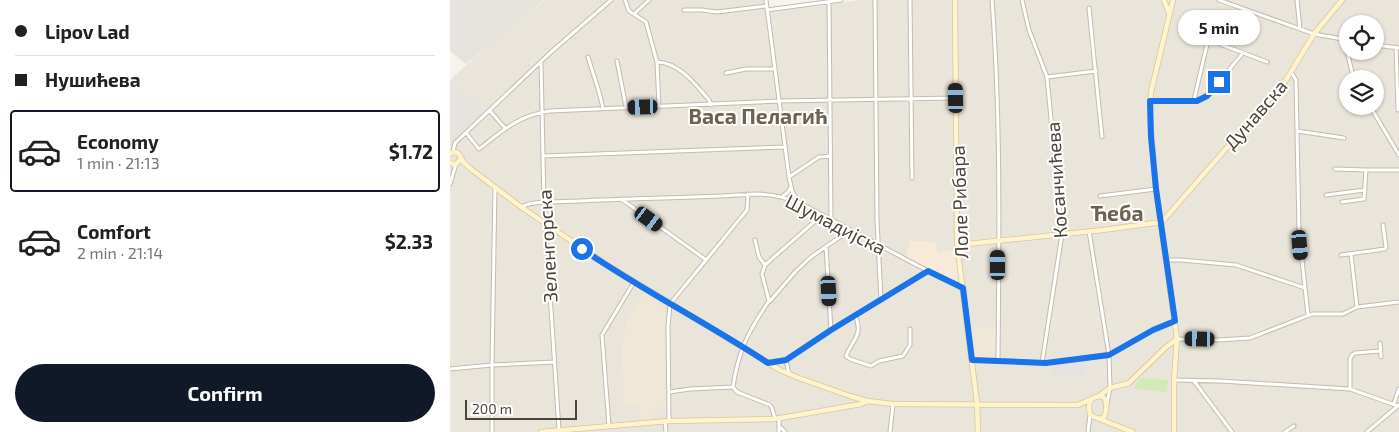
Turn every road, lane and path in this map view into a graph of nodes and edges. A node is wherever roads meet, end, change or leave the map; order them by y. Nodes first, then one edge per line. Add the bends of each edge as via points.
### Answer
1 (611, 0) edge
2 (625, 0) edge
3 (649, 0) edge
4 (766, 0) edge
5 (841, 0) edge
6 (875, 0) edge
7 (910, 0) edge
8 (955, 0) edge
9 (992, 0) edge
10 (1022, 0) edge
11 (1164, 0) edge
12 (1173, 0) edge
13 (1219, 0) edge
14 (1296, 0) edge
15 (1342, 0) edge
16 (829, 1) junction
17 (767, 8) junction
18 (1089, 8) dead end
19 (684, 10) dead end
20 (634, 14) junction
21 (1170, 15) junction
22 (1300, 29) junction
23 (1314, 34) junction
24 (1200, 36) dead end
25 (1339, 39) edge
26 (1208, 40) junction
27 (1384, 46) edge
28 (1397, 48) edge
29 (1243, 53) junction
30 (588, 57) dead end
31 (617, 61) dead end
32 (541, 62) junction
33 (657, 62) junction
34 (1267, 62) dead end
35 (775, 68) junction
36 (1096, 71) junction
37 (1291, 72) junction
38 (726, 73) dead end
39 (1047, 77) junction
40 (956, 98) junction
41 (912, 99) junction
42 (830, 100) junction
43 (876, 100) junction
44 (1194, 100) junction
45 (779, 101) junction
46 (1150, 101) junction
47 (711, 105) junction
48 (659, 106) junction
49 (626, 107) junction
50 (603, 108) junction
51 (1398, 110) dead end
52 (490, 111) junction
53 (543, 111) junction
54 (1375, 115) edge
55 (505, 128) junction
56 (1297, 131) junction
57 (467, 134) junction
58 (1102, 137) dead end
59 (1344, 138) dead end
60 (457, 143) junction
61 (450, 146) edge
62 (785, 146) junction
63 (452, 153) edge
64 (1399, 155) edge
65 (543, 156) junction
66 (831, 156) junction
67 (460, 157) junction
68 (450, 163) edge
69 (457, 164) junction
70 (471, 169) junction
71 (1334, 169) dead end
72 (1366, 170) junction
73 (1399, 170) edge
74 (789, 177) junction
75 (912, 178) dead end
76 (450, 182) edge
77 (495, 186) junction
78 (791, 187) junction
79 (1156, 189) junction
80 (1364, 190) junction
81 (748, 194) junction
82 (1326, 195) dead end
83 (782, 196) junction
84 (1100, 196) dead end
85 (621, 199) junction
86 (798, 202) junction
87 (1342, 202) dead end
88 (544, 203) junction
89 (521, 206) junction
90 (822, 215) junction
91 (831, 219) junction
92 (1161, 222) junction
93 (546, 223) junction
94 (1383, 225) dead end
95 (850, 230) junction
96 (1089, 231) junction
97 (1062, 234) junction
98 (755, 240) dead end
99 (999, 241) junction
100 (877, 244) junction
101 (957, 245) junction
102 (826, 246) junction
103 (1351, 254) junction
104 (1341, 255) dead end
105 (705, 259) junction
106 (1166, 260) junction
107 (765, 265) junction
108 (928, 271) junction
109 (634, 282) junction
110 (963, 288) junction
111 (1305, 288) junction
112 (881, 300) junction
113 (769, 301) junction
114 (1399, 302) edge
115 (670, 304) junction
116 (1357, 307) junction
117 (1308, 315) junction
118 (855, 316) junction
119 (1175, 321) junction
120 (910, 329) dead end
121 (831, 330) junction
122 (1177, 339) junction
123 (1380, 343) dead end
124 (743, 347) junction
125 (1380, 351) junction
126 (1109, 355) junction
127 (1381, 357) dead end
128 (786, 360) junction
129 (972, 360) junction
130 (998, 360) junction
131 (554, 362) junction
132 (768, 363) junction
133 (1042, 363) junction
134 (492, 365) junction
135 (450, 369) edge
136 (789, 374) junction
137 (1174, 380) junction
138 (1194, 381) junction
139 (733, 386) junction
140 (1110, 388) junction
141 (1350, 389) junction
142 (1399, 389) edge
143 (669, 392) junction
144 (850, 396) junction
145 (1098, 397) junction
146 (867, 400) junction
147 (1091, 400) junction
148 (977, 403) junction
149 (1106, 403) junction
150 (1394, 403) junction
151 (893, 404) junction
152 (850, 405) junction
153 (1078, 405) junction
154 (1399, 406) edge
155 (1090, 413) junction
156 (1106, 413) junction
157 (777, 419) junction
158 (1100, 419) junction
159 (667, 421) junction
160 (1111, 424) junction
161 (609, 426) junction
162 (1294, 426) dead end
163 (779, 427) junction
164 (559, 430) junction
165 (492, 432) edge
166 (541, 432) edge
167 (666, 432) edge
168 (778, 432) edge
169 (785, 432) edge
170 (890, 432) edge
171 (978, 432) edge
172 (1088, 432) edge
173 (1133, 432) edge
174 (1174, 432) edge
175 (1232, 432) edge
176 (1285, 432) edge
177 (1366, 432) edge

1 - 32 street
2 - 20 street via 629,11
3 - 20 street
4 - 17 street
5 - 16 street
6 - 43 street
7 - 41 street
8 - 40 street, Лоле Рибара
9 - 99 street
10 - 39 street, Косанчићева via 1029,30
11 - 21 street
12 - 21 street
13 - 22 street
14 - 22 street
15 - 23 street, Дунавска
16 - 17 street
16 - 42 street
17 - 19 street via 717,12
17 - 35 street
18 - 36 street
20 - 33 street via 646,22
21 - 46 street
22 - 23 street
23 - 25 street
23 - 37 street, Дунавска
24 - 26 street
26 - 29 street
26 - 44 street
27 - 28 street
28 - 51 street
29 - 34 street
29 - 44 street via 1207,96
30 - 50 street
31 - 49 street
32 - 52 street
32 - 53 street, Зеленгорска
33 - 47 street via 668,62 678,68
33 - 48 street
35 - 38 street
35 - 45 street
36 - 39 street
36 - 58 street
37 - 56 street via 1296,80
37 - 92 street, Дунавска
39 - 97 street, Косанчићева
40 - 41 street
40 - 101 street, Лоле Рибара
41 - 43 street
41 - 75 street
42 - 43 street
42 - 45 street
42 - 66 street
43 - 100 street
44 - 46 street
45 - 47 street
45 - 62 street
46 - 79 street
47 - 48 street
48 - 49 street
49 - 50 street
50 - 53 street
52 - 55 street
52 - 57 street
53 - 55 street via 525,116
53 - 65 street, Зеленгорска
54 - 64 street
55 - 57 street via 479,149
56 - 59 street
56 - 111 street via 1299,233
57 - 60 street
60 - 61 street
60 - 63 street
62 - 65 street
62 - 74 street
63 - 67 street
65 - 88 street, Зеленгорска
66 - 74 street via 819,157
66 - 91 street
67 - 69 street
67 - 70 street
68 - 69 street
68 - 76 street
69 - 70 street
69 - 76 street
70 - 77 street
71 - 72 street
72 - 73 street
72 - 80 street
74 - 78 street
77 - 89 street
77 - 134 street
78 - 83 street
78 - 86 street
79 - 84 street
79 - 92 street
80 - 82 street
80 - 87 street via 1362,200
81 - 83 street, Шумадијска
81 - 85 street, Шумадијска
81 - 105 street via 746,210
83 - 86 street, Шумадијска
85 - 88 street, Шумадијска
85 - 105 street
86 - 90 street, Шумадијска
88 - 89 street, Шумадијска
88 - 93 street, Зеленгорска
89 - 93 street
90 - 91 street, Шумадијска
90 - 107 street
91 - 95 street, Шумадијска
92 - 96 street
92 - 106 street
93 - 109 street
93 - 131 street, Зеленгорска
94 - 103 street via 1385,249
95 - 100 street, Шумадијска
95 - 102 street
96 - 97 street
96 - 126 street
97 - 99 street
97 - 133 street, Косанчићева
98 - 107 street via 759,257
99 - 101 street
99 - 130 street
100 - 108 street, Шумадијска
100 - 112 street
101 - 110 street, Лоле Рибара
102 - 113 street via 796,271
102 - 121 street
103 - 104 street
103 - 116 street
105 - 115 street
106 - 111 street via 1236,265
106 - 119 street
107 - 113 street via 762,274
108 - 110 street, Шумадијска
108 - 112 street
109 - 115 street
109 - 161 street via 602,336
110 - 129 street, Лоле Рибара
111 - 117 street
112 - 118 street
113 - 124 street
114 - 116 street
115 - 124 street
115 - 143 street
116 - 117 street via 1343,314
117 - 122 street via 1250,338
118 - 120 street via 857,338 846,356 871,366 903,356 910,345
118 - 121 street
119 - 122 street
119 - 126 street
121 - 128 street
122 - 137 street
122 - 140 street via 1129,383
123 - 125 street
124 - 132 street
124 - 139 street
125 - 127 street
125 - 141 street via 1352,355
126 - 133 street
126 - 140 street
128 - 132 street
128 - 136 street
129 - 130 street
129 - 148 street, Лоле Рибара
130 - 133 street
131 - 134 street
131 - 164 street, Зеленгорска
132 - 136 street
134 - 135 street
134 - 165 street
136 - 144 street
137 - 138 street
137 - 174 street
138 - 141 street
138 - 175 street
139 - 143 street
139 - 157 street via 738,392 770,405
140 - 145 street
140 - 149 street
141 - 150 street
142 - 150 street
143 - 159 street
144 - 146 street
144 - 152 street
145 - 147 street
145 - 149 street via 1104,397
146 - 151 street
146 - 152 street
147 - 153 street
147 - 155 street
148 - 151 street
148 - 153 street
148 - 171 street, Лоле Рибара
149 - 156 street
150 - 154 street
151 - 170 street
152 - 157 street
153 - 155 street
154 - 177 street
155 - 158 street
155 - 172 street
156 - 158 street
156 - 160 street
157 - 159 street
157 - 163 street
158 - 160 street
159 - 161 street
159 - 167 street
160 - 173 street
161 - 164 street
162 - 176 street
163 - 168 street
163 - 169 street
164 - 166 street

